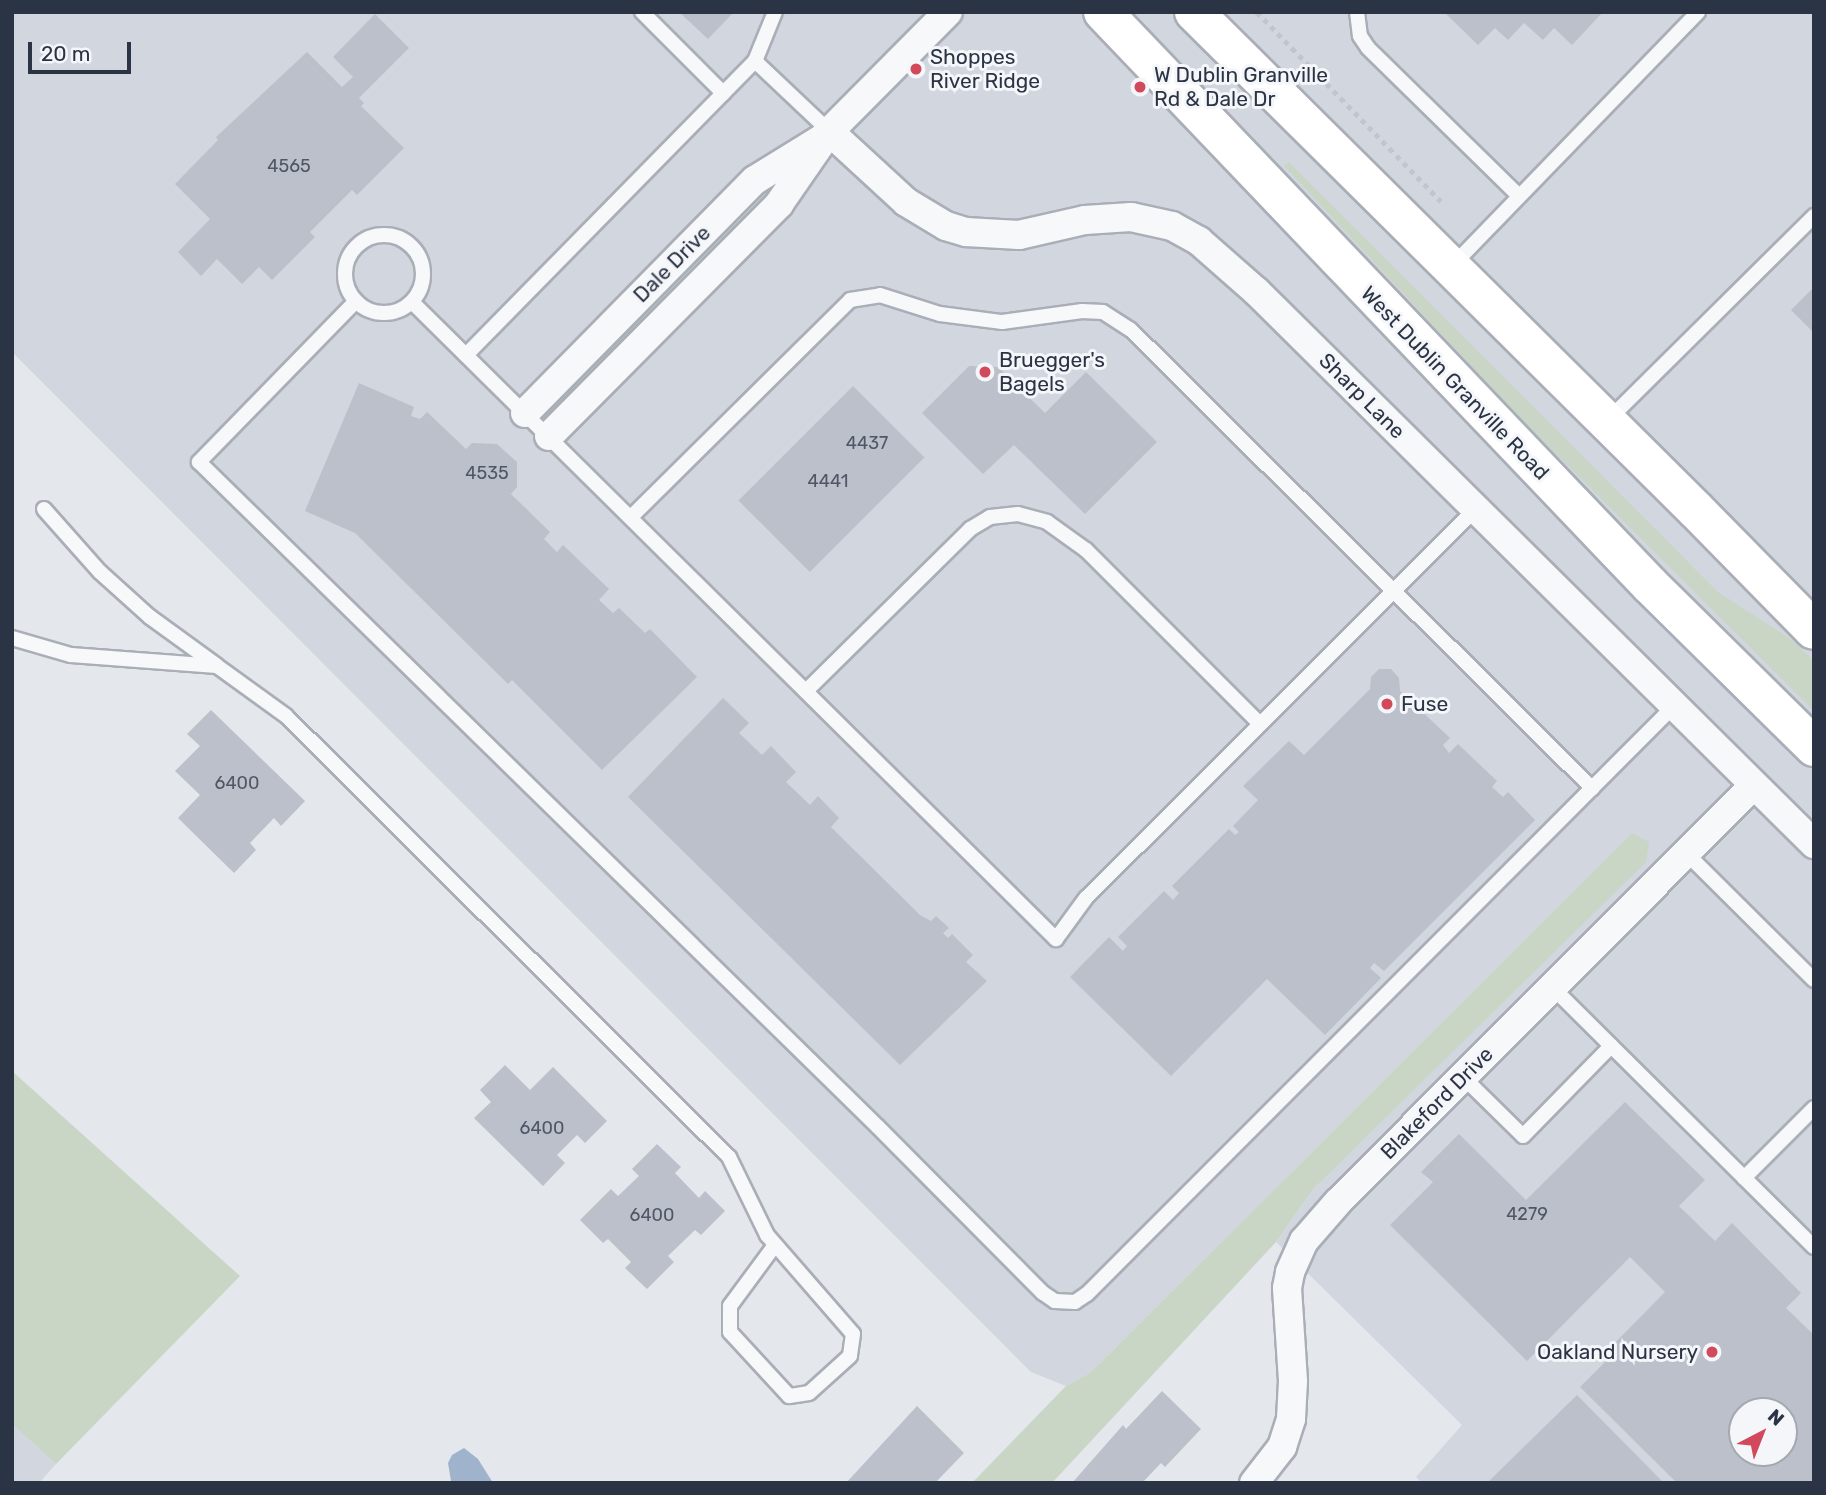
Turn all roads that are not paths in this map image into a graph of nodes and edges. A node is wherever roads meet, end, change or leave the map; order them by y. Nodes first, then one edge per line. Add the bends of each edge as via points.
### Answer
1 (642, 12) edge
2 (775, 12) edge
3 (948, 12) edge
4 (1103, 12) edge
5 (1194, 12) edge
6 (1357, 12) edge
7 (1698, 12) edge
8 (755, 61) junction
9 (723, 93) junction
10 (830, 132) junction
11 (1518, 195) junction
12 (1814, 215) edge
13 (1450, 268) junction
14 (356, 301) junction
15 (412, 302) junction
16 (466, 355) junction
17 (525, 413) junction
18 (1606, 422) junction
19 (549, 436) junction
20 (44, 509) dead end
21 (1476, 509) junction
22 (631, 517) junction
23 (1394, 591) junction
24 (1814, 631) edge
25 (12, 638) edge
26 (217, 666) junction
27 (806, 691) junction
28 (1674, 706) junction
29 (1260, 724) junction
30 (1814, 747) edge
31 (1754, 785) junction
32 (1592, 788) junction
33 (1814, 844) edge
34 (1686, 853) junction
35 (1814, 981) edge
36 (1552, 987) junction
37 (1611, 1046) junction
38 (1463, 1077) junction
39 (1814, 1108) edge
40 (1744, 1178) junction
41 (775, 1245) junction
42 (1814, 1247) edge
43 (1254, 1483) edge

1 - 9 lane
2 - 8 lane
3 - 10 street, Dale Drive
4 - 30 main road, West Dublin Granville Road via 1650,585
5 - 13 main road
6 - 11 lane via 1358,29 1368,48
7 - 11 lane
8 - 9 lane
8 - 10 lane
9 - 16 lane
10 - 17 street, Dale Drive via 755,180
10 - 19 street, Dale Drive via 779,204
10 - 21 street, Sharp Lane via 895,192 946,226 966,232 1009,235 1132,217 1162,222 1191,236 1256,291
11 - 13 lane
12 - 18 lane
13 - 18 main road
14 - 15 lane via 374,312 387,313
14 - 15 lane via 345,276 349,257 361,242 384,235 408,243 419,257 423,280
14 - 32 lane via 199,461 1050,1299 1070,1303 1087,1294
15 - 16 lane
16 - 17 lane
17 - 19 lane
18 - 24 main road
19 - 22 lane
20 - 26 lane via 100,572 150,617
21 - 23 lane
21 - 28 street, Sharp Lane
22 - 23 lane via 850,300 880,295 940,314 1002,322 1096,311 1115,317 1131,330
22 - 27 lane
23 - 29 lane
23 - 32 lane
25 - 26 lane via 71,655
26 - 41 lane via 286,716 729,1157
27 - 29 lane via 970,529 990,517 1018,514 1047,522 1087,550
27 - 29 lane via 1056,939 1086,898
28 - 31 street, Sharp Lane
28 - 32 lane
31 - 33 street, Sharp Lane
31 - 34 street, Blakeford Drive
34 - 35 lane
34 - 36 street, Blakeford Drive
36 - 37 lane
36 - 38 street, Blakeford Drive
37 - 38 lane via 1522,1136
37 - 40 lane
38 - 43 street, Blakeford Drive via 1304,1241 1287,1289 1291,1419 1282,1447
39 - 40 lane
40 - 42 lane
41 - 41 lane via 853,1334 850,1356 809,1393 789,1396 730,1332 730,1306

